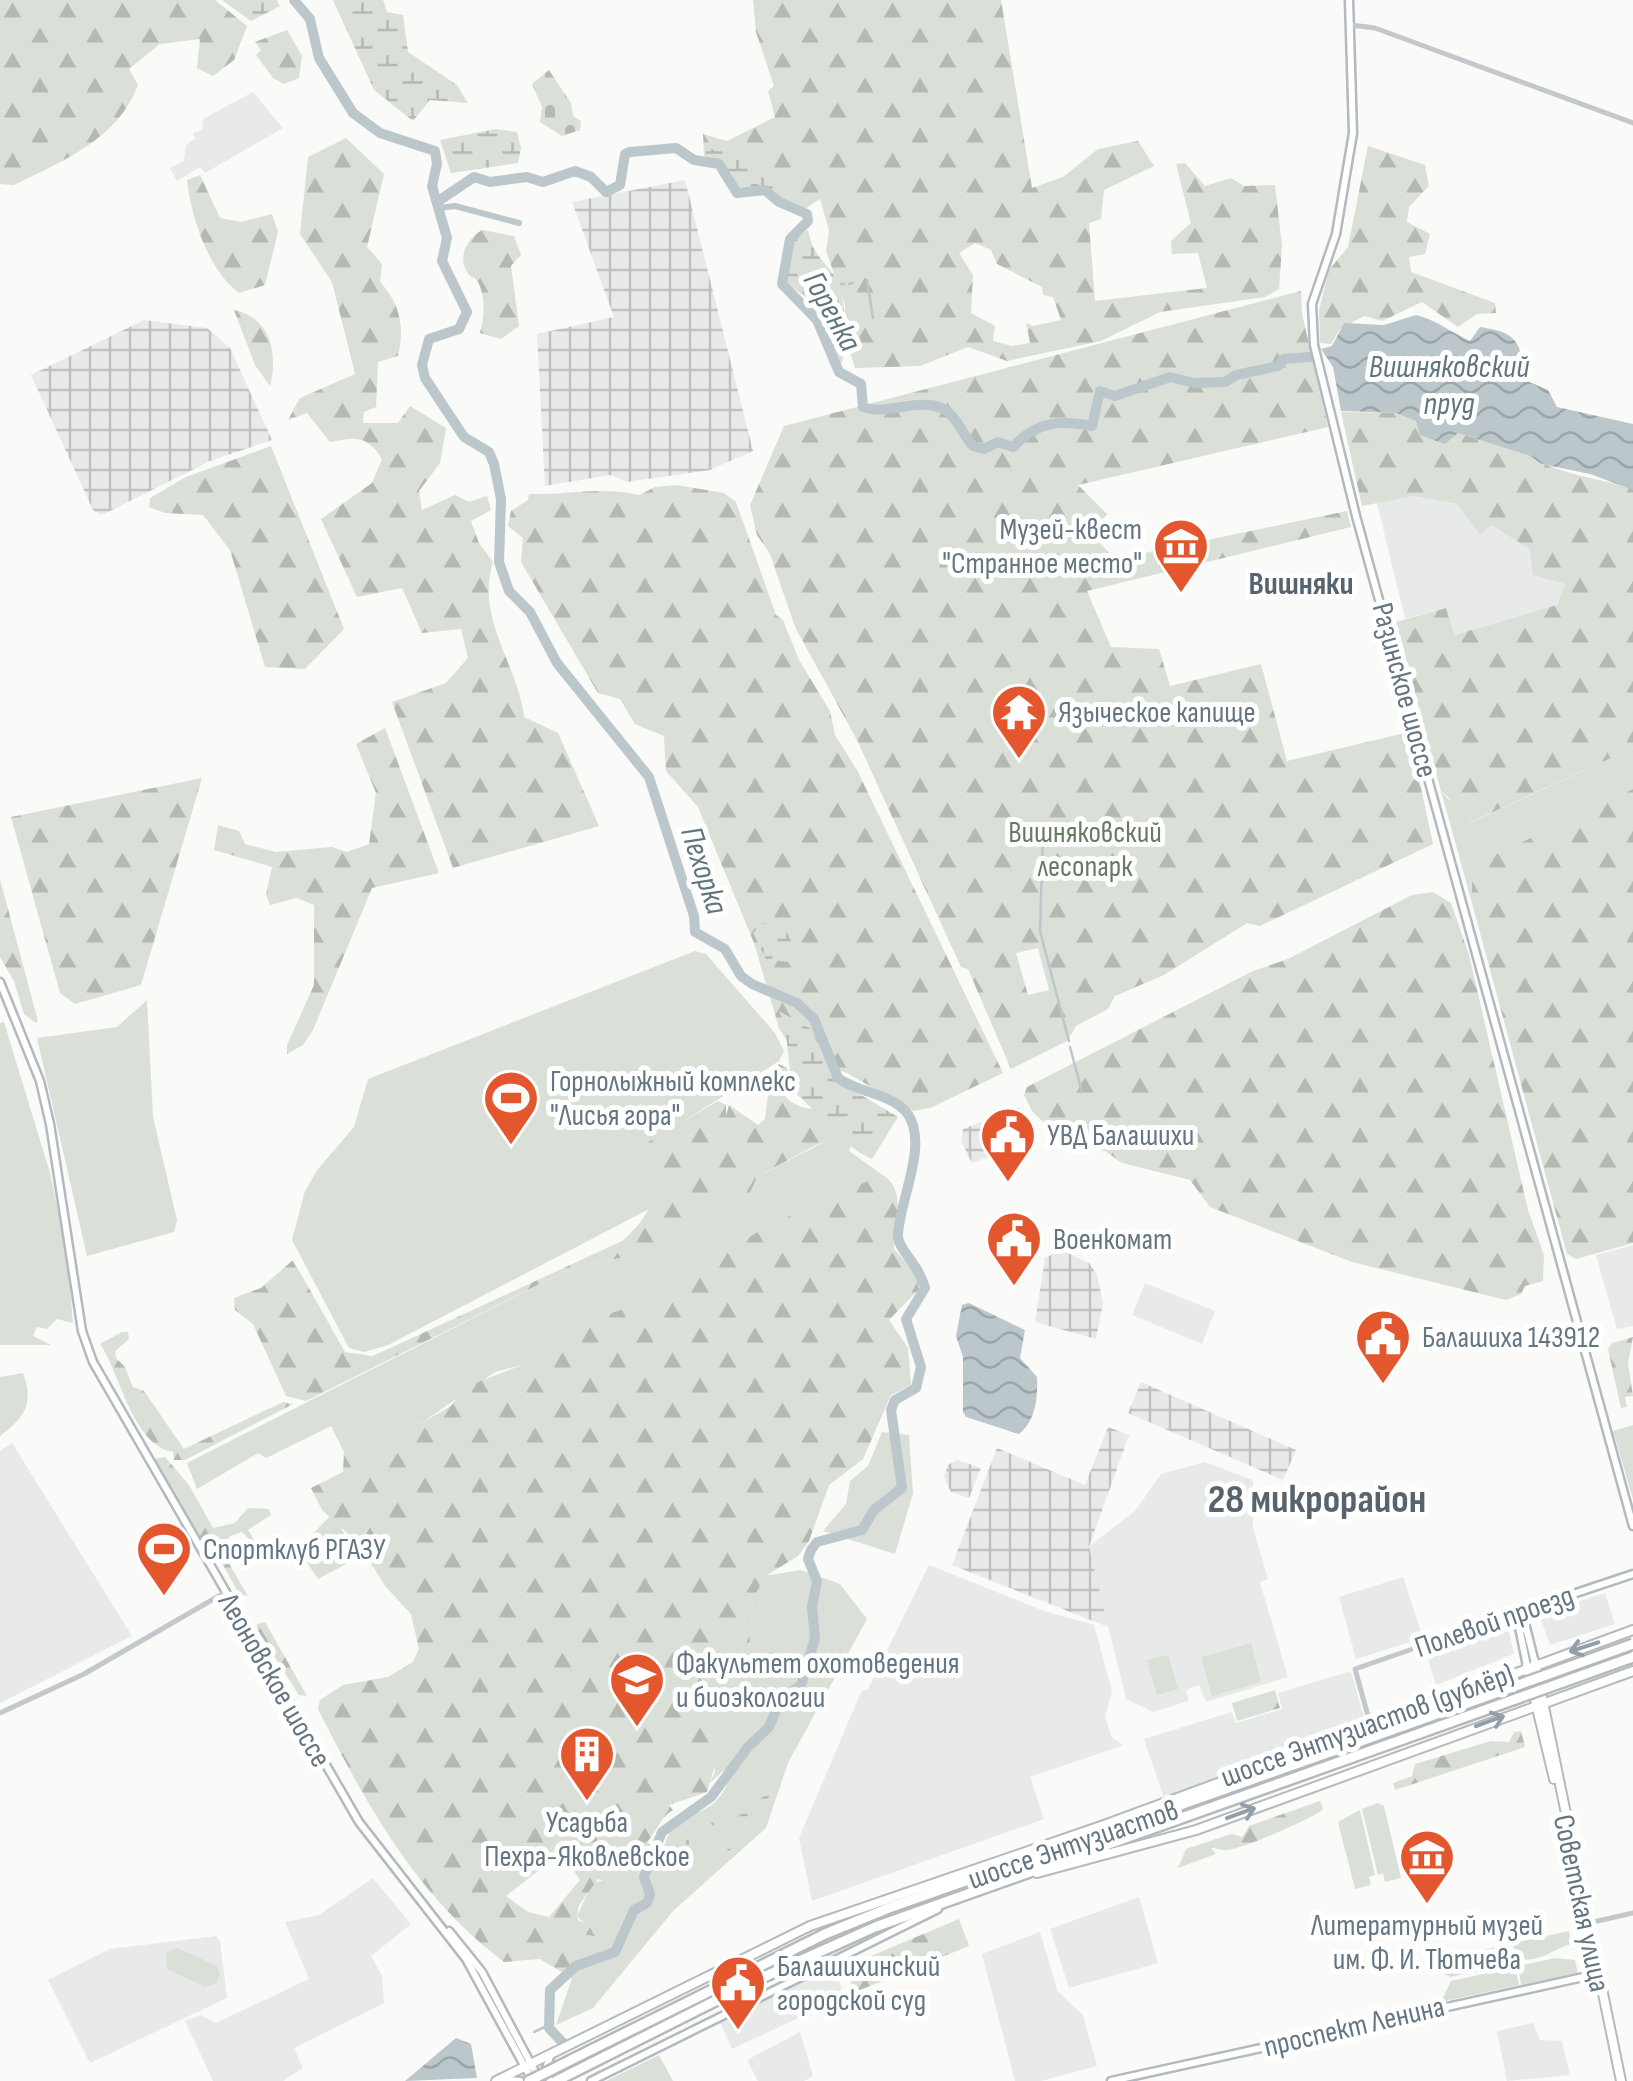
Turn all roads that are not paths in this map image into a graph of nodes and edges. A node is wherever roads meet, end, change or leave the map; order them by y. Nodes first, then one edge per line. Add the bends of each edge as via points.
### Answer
1 (1349, 0) edge
2 (1351, 26) junction
3 (1633, 123) edge
4 (0, 982) edge
5 (1633, 1526) edge
6 (1633, 1574) edge
7 (224, 1593) junction
8 (1519, 1612) junction
9 (1633, 1630) edge
10 (1633, 1644) edge
11 (1633, 1657) edge
12 (1531, 1664) junction
13 (1633, 1671) edge
14 (1438, 1699) junction
15 (1540, 1703) junction
16 (0, 1713) edge
17 (1370, 1723) junction
18 (1446, 1736) junction
19 (1046, 1854) junction
20 (972, 1869) junction
21 (1013, 1878) junction
22 (975, 1891) junction
23 (1633, 1913) edge
24 (1586, 1923) junction
25 (1597, 1974) junction
26 (555, 2052) junction
27 (596, 2054) junction
28 (528, 2065) junction
29 (498, 2080) edge
30 (592, 2080) edge
31 (520, 2081) edge
32 (534, 2081) edge
33 (553, 2081) edge
34 (1111, 2081) edge
35 (1620, 2081) edge

1 - 2 main road, Разинское шоссе
2 - 3 street via 1374,28
2 - 5 main road, Разинское шоссе via 1353,133 1336,234 1312,304 1314,345
4 - 7 main road, Леоновское шоссе via 40,1081 88,1351
6 - 8 main road, Полевой проезд
7 - 16 street via 84,1674
7 - 28 main road, Леоновское шоссе via 359,1822 484,1987
8 - 12 main road, Советская улица
8 - 17 street, Полевой проезд via 1355,1669
9 -> 12 main road, шоссе Энтузиастов (дублёр)
10 - 19 highway, шоссе Энтузиастов, bridge
11 - 21 highway, шоссе Энтузиастов, bridge
12 - 14 main road, шоссе Энтузиастов (дублёр)
12 - 15 main road, Советская улица
13 - 15 main road, шоссе Энтузиастов (дублёр)
14 - 17 main road, шоссе Энтузиастов (дублёр)
14 - 18 main road via 1450,1700 1460,1714
18 -> 15 main road, шоссе Энтузиастов (дублёр)
15 - 24 main road, Советская улица
17 - 20 main road, шоссе Энтузиастов (дублёр)
21 -> 18 main road, шоссе Энтузиастов (дублёр) via 1196,1830
19 - 20 main road
19 - 27 highway, шоссе Энтузиастов via 825,1934
20 - 26 main road, шоссе Энтузиастов (дублёр) via 810,1926
21 - 22 highway, шоссе Энтузиастов
22 - 27 highway, шоссе Энтузиастов via 834,1945
22 - 30 main road
23 - 24 street
24 - 25 main road, Советская улица
25 - 34 main road, проспект Ленина
25 - 35 main road, Советская улица
26 - 28 main road, шоссе Энтузиастов (дублёр)
26 - 33 main road via 546,2068
27 - 32 highway, шоссе Энтузиастов, bridge
27 - 33 highway, шоссе Энтузиастов
28 - 29 main road, шоссе Энтузиастов (дублёр)
28 - 32 main road, Леоновское шоссе
29 - 31 main road

